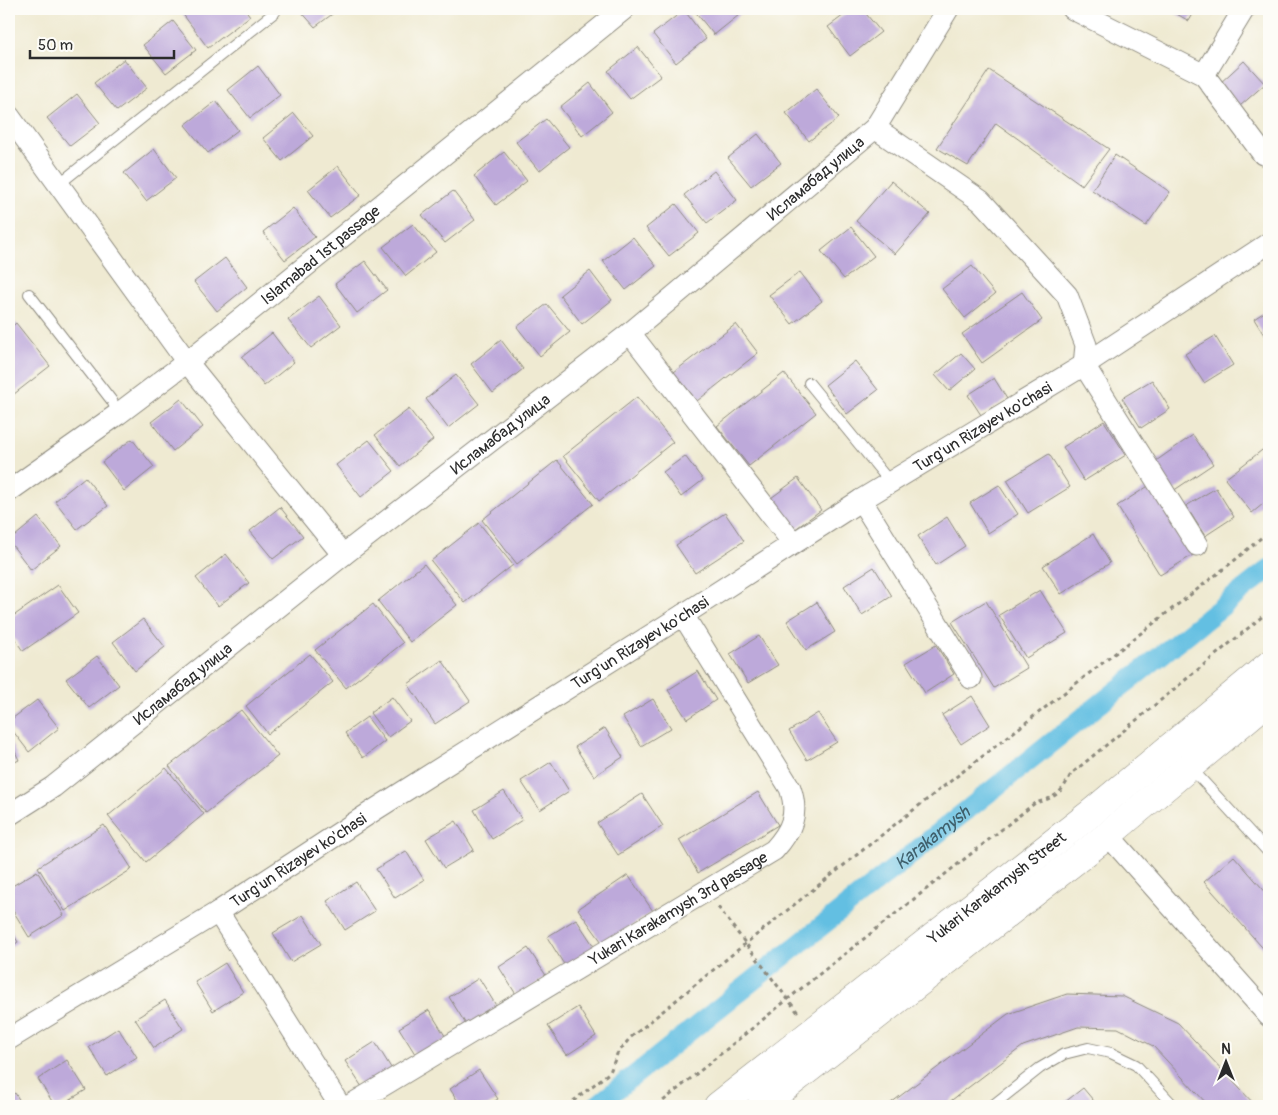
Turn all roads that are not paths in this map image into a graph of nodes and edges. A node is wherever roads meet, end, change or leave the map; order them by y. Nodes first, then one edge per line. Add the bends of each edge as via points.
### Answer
1 (273, 9) edge
2 (624, 9) edge
3 (948, 9) edge
4 (1073, 9) edge
5 (1244, 9) edge
6 (1204, 75) junction
7 (9, 116) edge
8 (875, 128) junction
9 (1267, 157) edge
10 (59, 184) junction
11 (1269, 243) edge
12 (29, 294) dead end
13 (630, 333) junction
14 (187, 362) junction
15 (1084, 365) junction
16 (809, 384) dead end
17 (118, 414) junction
18 (890, 482) junction
19 (9, 491) edge
20 (861, 500) junction
21 (793, 543) junction
22 (1197, 545) dead end
23 (343, 555) junction
24 (683, 615) junction
25 (1269, 665) edge
26 (971, 678) dead end
27 (1269, 700) edge
28 (1190, 766) junction
29 (9, 815) edge
30 (1108, 835) junction
31 (1269, 853) edge
32 (218, 912) junction
33 (1269, 1016) edge
34 (9, 1039) edge
35 (340, 1106) edge
36 (349, 1106) edge
37 (718, 1106) edge
38 (762, 1106) edge
39 (992, 1106) edge
40 (1174, 1106) edge

1 - 10 lane via 275,12
2 - 14 street, Islamabad 1st passage
3 - 8 street, Исламабад улица
4 - 6 street
5 - 6 street
6 - 9 street
7 - 10 street
8 - 13 street, Исламабад улица
8 - 15 street via 981,201 1067,295 1086,345
10 - 14 street
11 - 15 street, Turg'un Rizayev ko'chasi
12 - 17 lane via 112,401
13 - 21 street
13 - 23 street, Исламабад улица
14 - 17 street, Islamabad 1st passage
14 - 23 street
15 - 18 street, Turg'un Rizayev ko'chasi
15 - 22 street
16 - 18 lane
17 - 19 street, Islamabad 1st passage
18 - 20 street, Turg'un Rizayev ko'chasi
20 - 21 street, Turg'un Rizayev ko'chasi
20 - 26 street
21 - 24 street, Turg'un Rizayev ko'chasi
23 - 29 street, Исламабад улица via 53,787
24 - 32 street, Turg'un Rizayev ko'chasi
24 - 36 street, Yukari Karakamysh 3rd passage via 790,788 794,803 794,819 790,828 774,850
25 - 37 main road, Yukari Karakamysh Street via 1090,814
27 - 28 main road, Yukari Karakamysh Street
28 - 30 main road, Yukari Karakamysh Street
28 - 31 lane
30 - 33 street
30 - 38 main road, Yukari Karakamysh Street
32 - 34 street, Turg'un Rizayev ko'chasi
32 - 35 street
39 - 40 lane via 1040,1068 1064,1054 1088,1048 1111,1053 1136,1065

